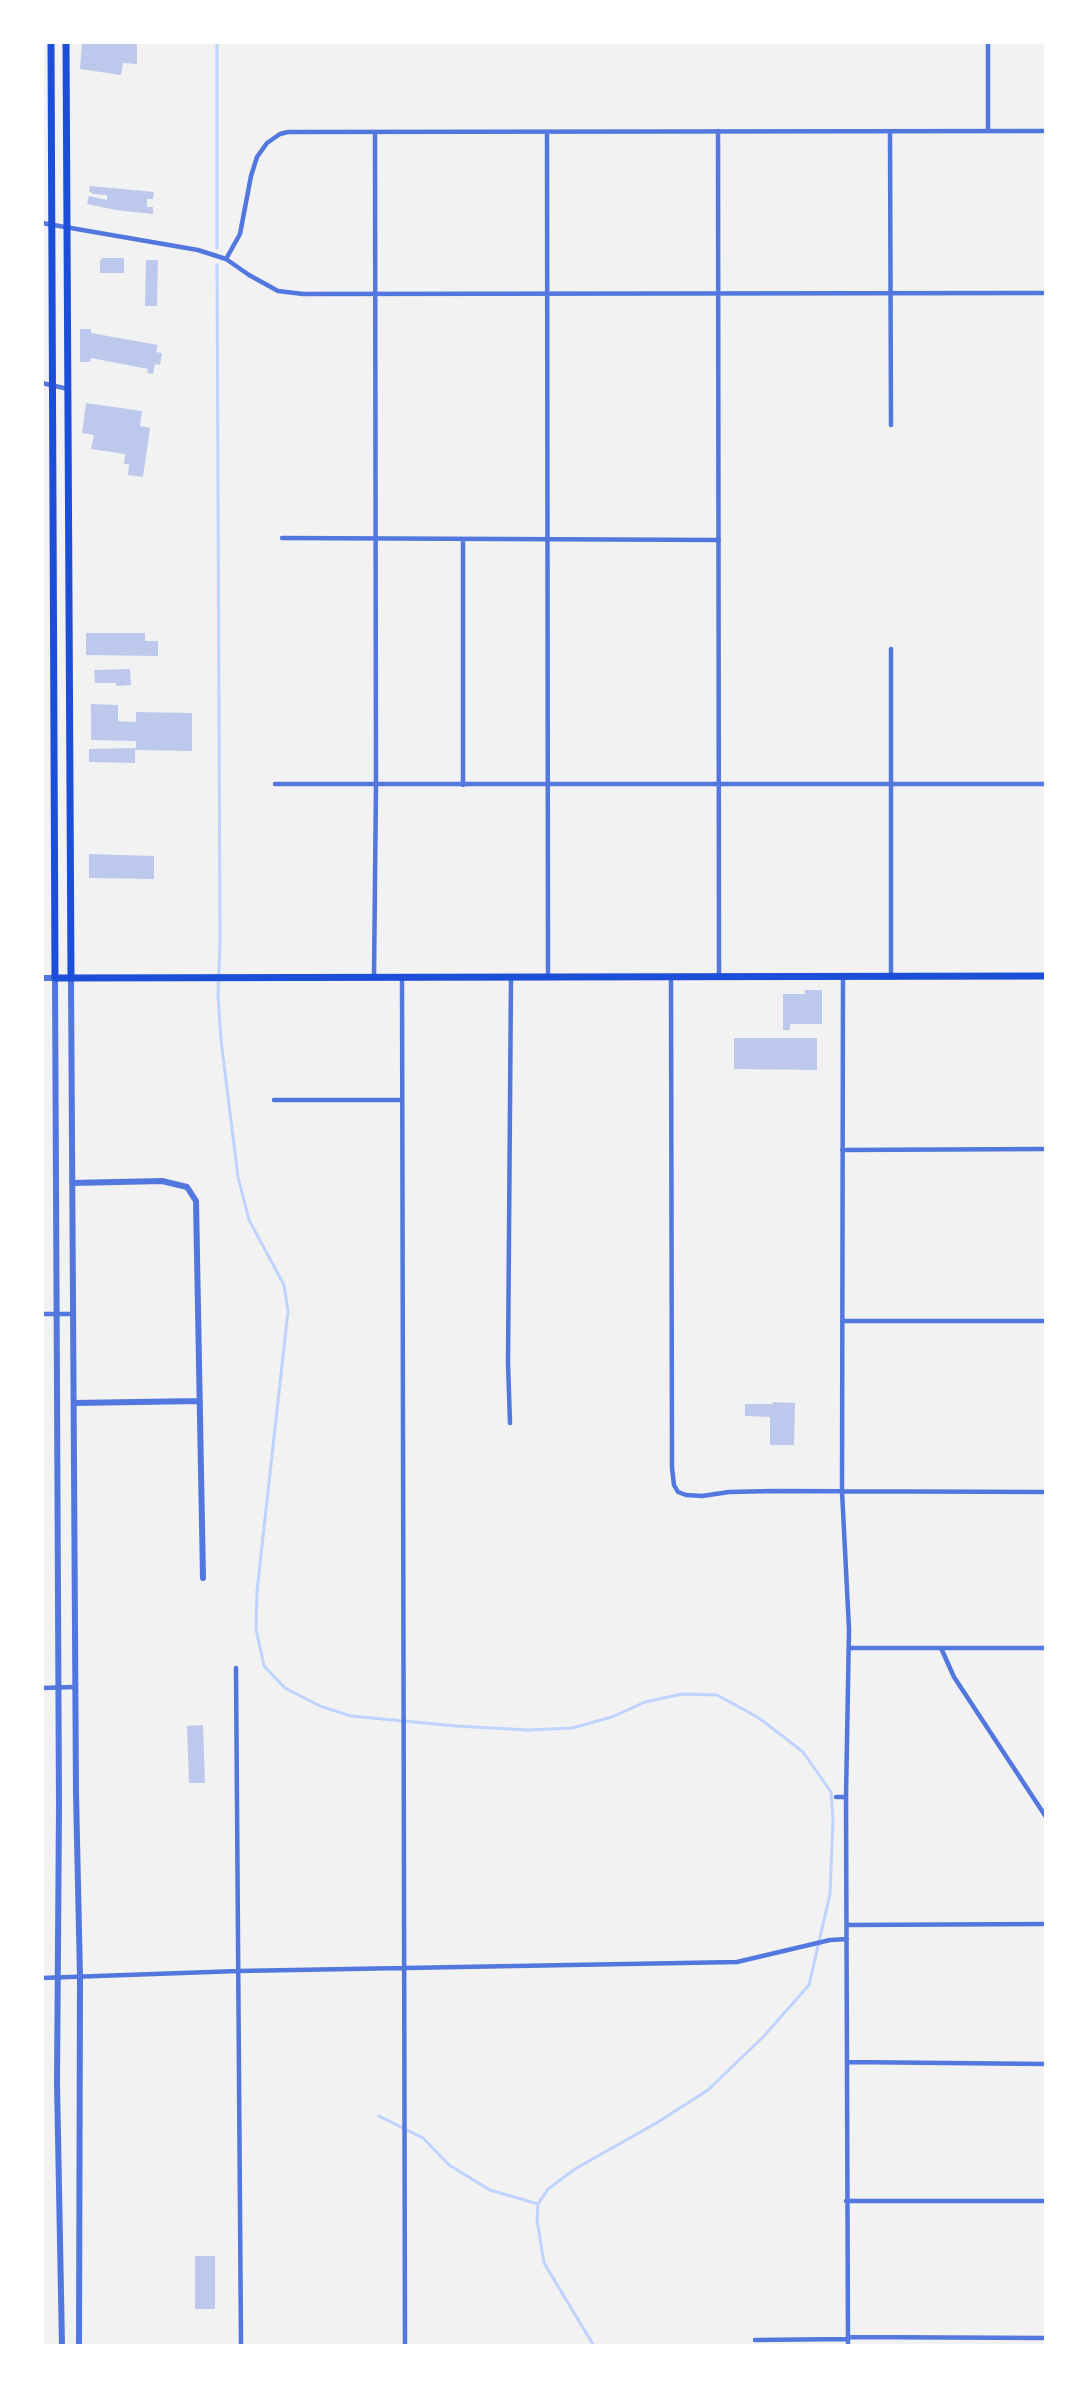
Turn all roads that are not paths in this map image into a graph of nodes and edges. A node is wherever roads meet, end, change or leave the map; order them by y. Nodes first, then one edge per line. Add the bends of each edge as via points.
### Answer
1 (51, 42) edge
2 (66, 42) edge
3 (988, 42) edge
4 (718, 131) junction
5 (988, 131) junction
6 (1046, 131) edge
7 (375, 132) junction
8 (547, 132) junction
9 (890, 132) junction
10 (42, 223) edge
11 (52, 224) junction
12 (67, 227) junction
13 (226, 260) junction
14 (548, 293) junction
15 (719, 293) junction
16 (890, 293) junction
17 (1046, 293) edge
18 (376, 294) junction
19 (42, 383) edge
20 (52, 385) junction
21 (68, 389) junction
22 (891, 425) dead end
23 (282, 538) dead end
24 (376, 539) junction
25 (463, 540) junction
26 (548, 540) junction
27 (718, 540) junction
28 (891, 649) dead end
29 (275, 784) dead end
30 (719, 784) junction
31 (891, 784) junction
32 (1046, 784) edge
33 (376, 785) junction
34 (463, 785) junction
35 (548, 785) junction
36 (402, 976) junction
37 (511, 976) junction
38 (548, 976) junction
39 (671, 976) junction
40 (718, 976) junction
41 (843, 976) junction
42 (891, 976) junction
43 (1046, 976) edge
44 (374, 977) junction
45 (42, 978) edge
46 (55, 978) junction
47 (71, 978) junction
48 (274, 1100) dead end
49 (402, 1100) junction
50 (1046, 1149) edge
51 (842, 1150) junction
52 (72, 1183) junction
53 (42, 1314) edge
54 (57, 1314) junction
55 (73, 1314) junction
56 (842, 1321) junction
57 (1046, 1321) edge
58 (200, 1401) junction
59 (74, 1402) junction
60 (510, 1423) dead end
61 (842, 1491) junction
62 (1046, 1492) edge
63 (203, 1578) dead end
64 (849, 1648) junction
65 (941, 1648) junction
66 (1046, 1648) edge
67 (236, 1668) dead end
68 (42, 1688) edge
69 (59, 1688) junction
70 (75, 1688) junction
71 (836, 1797) dead end
72 (846, 1797) junction
73 (1046, 1818) edge
74 (1046, 1924) edge
75 (847, 1925) junction
76 (847, 1939) junction
77 (404, 1968) junction
78 (238, 1971) junction
79 (80, 1977) junction
80 (42, 1978) edge
81 (58, 1978) junction
82 (847, 2062) junction
83 (1046, 2064) edge
84 (846, 2201) junction
85 (1046, 2201) edge
86 (848, 2338) junction
87 (1046, 2338) edge
88 (755, 2340) dead end
89 (62, 2346) edge
90 (79, 2346) edge
91 (241, 2346) edge
92 (405, 2346) edge
93 (848, 2346) edge

1 - 11 main road
2 - 12 main road
3 - 5 street
4 - 8 street
4 - 9 street
4 - 15 street
5 - 6 street
5 - 9 street
7 - 8 street
7 - 13 street via 295,131 279,134 267,142 251,176 240,234
7 - 18 street
8 - 14 street
9 - 16 street
10 - 11 street
11 - 12 street
11 - 20 main road
12 - 13 street via 182,246
12 - 21 main road
13 - 18 street via 279,291
14 - 15 street
14 - 18 street
14 - 26 street
15 - 16 street
15 - 27 street
16 - 17 street
16 - 22 street
18 - 24 street
19 - 20 street
20 - 21 street
20 - 46 main road
21 - 47 main road
23 - 24 street
24 - 25 street
24 - 33 street
25 - 26 street
25 - 34 street
26 - 27 street
26 - 35 street
27 - 30 street
28 - 31 street
29 - 33 street
30 - 31 street
30 - 35 street
30 - 40 street
31 - 32 street
31 - 42 street
33 - 34 street
33 - 44 street
34 - 35 street
35 - 38 street
36 - 37 main road
36 - 44 main road
36 - 49 street
37 - 38 main road
37 - 60 street via 507,1363
38 - 39 main road
39 - 40 main road
39 - 61 street via 674,1485 681,1494 702,1496 757,1491
40 - 41 main road
41 - 42 main road
41 - 51 street
42 - 43 main road
44 - 47 main road
45 - 46 street
46 - 47 main road
46 - 54 street
47 - 52 street
48 - 49 street
49 - 77 street
50 - 51 street
51 - 56 street
52 - 55 street
52 - 58 street via 162,1181 187,1187 196,1201
53 - 54 street
54 - 55 street
54 - 69 street
55 - 59 street
56 - 57 street
56 - 61 street
58 - 59 street
58 - 63 street
59 - 70 street
61 - 62 street
61 - 64 street
64 - 65 street
64 - 72 street
65 - 66 street
65 - 73 street via 954,1677
67 - 78 street
68 - 69 street
69 - 70 street
69 - 81 street
70 - 79 street
71 - 72 street
72 - 75 street
74 - 75 street
75 - 76 street
76 - 77 street via 737,1962
76 - 82 street
77 - 78 street
77 - 92 street
78 - 79 street
78 - 91 street
79 - 81 street
79 - 90 street
80 - 81 street
81 - 89 street
82 - 83 street
82 - 84 street
84 - 85 street
84 - 86 street
86 - 87 street
86 - 88 street
86 - 93 street

